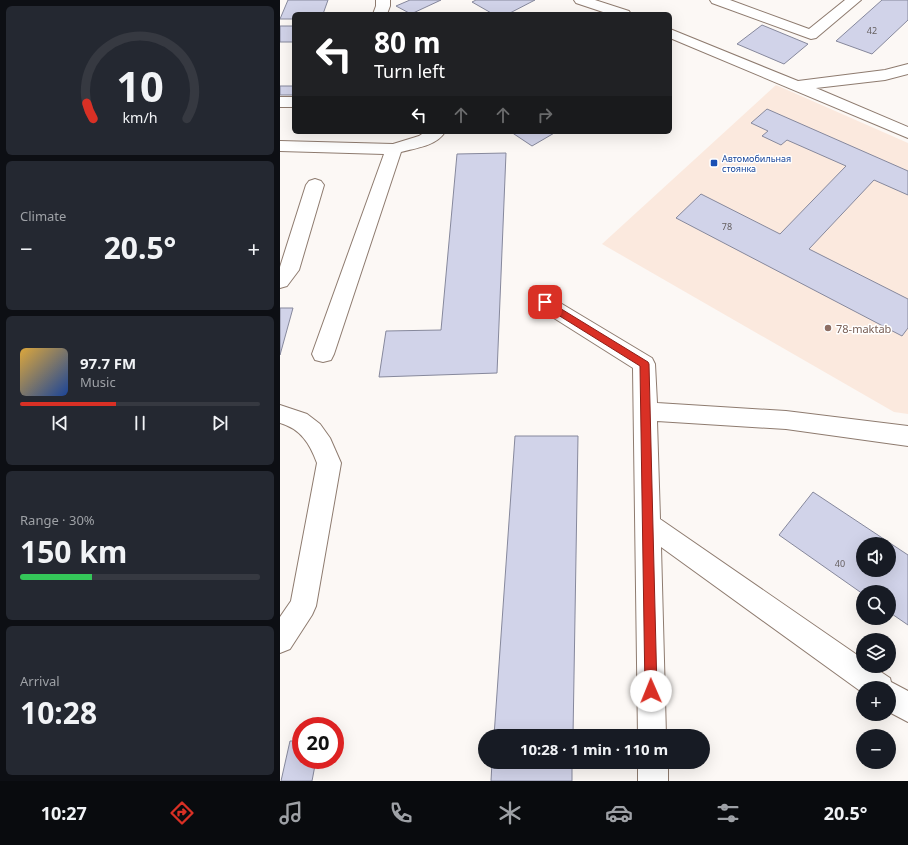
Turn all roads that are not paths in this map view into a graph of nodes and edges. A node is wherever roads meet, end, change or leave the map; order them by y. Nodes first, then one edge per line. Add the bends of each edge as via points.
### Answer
1 (383, 0) edge
2 (581, 0) edge
3 (717, 0) edge
4 (854, 0) edge
5 (381, 12) edge
6 (618, 12) edge
7 (672, 34) edge
8 (908, 69) edge
9 (795, 86) junction
10 (280, 102) edge
11 (292, 102) edge
12 (908, 133) edge
13 (434, 134) edge
14 (280, 146) edge
15 (394, 149) junction
16 (315, 185) dead end
17 (280, 281) edge
18 (545, 302) dead end
19 (323, 354) dead end
20 (646, 411) junction
21 (280, 414) edge
22 (908, 436) edge
23 (648, 524) junction
24 (280, 640) edge
25 (870, 681) edge
26 (896, 700) edge
27 (908, 708) edge
28 (652, 729) edge
29 (652, 769) edge
30 (653, 781) edge

1 - 5 lane
2 - 6 lane
3 - 4 lane via 811,35
7 - 9 lane
8 - 9 lane via 885,75
9 - 12 lane
10 - 11 lane
13 - 15 lane via 425,140
14 - 15 lane
15 - 19 lane
16 - 17 lane via 289,270
18 - 20 lane via 644,364
20 - 22 lane via 786,420
20 - 23 lane
21 - 24 lane via 293,417 310,427 322,443 329,463 303,606
23 - 25 lane
23 - 28 lane
26 - 27 lane
29 - 30 lane

